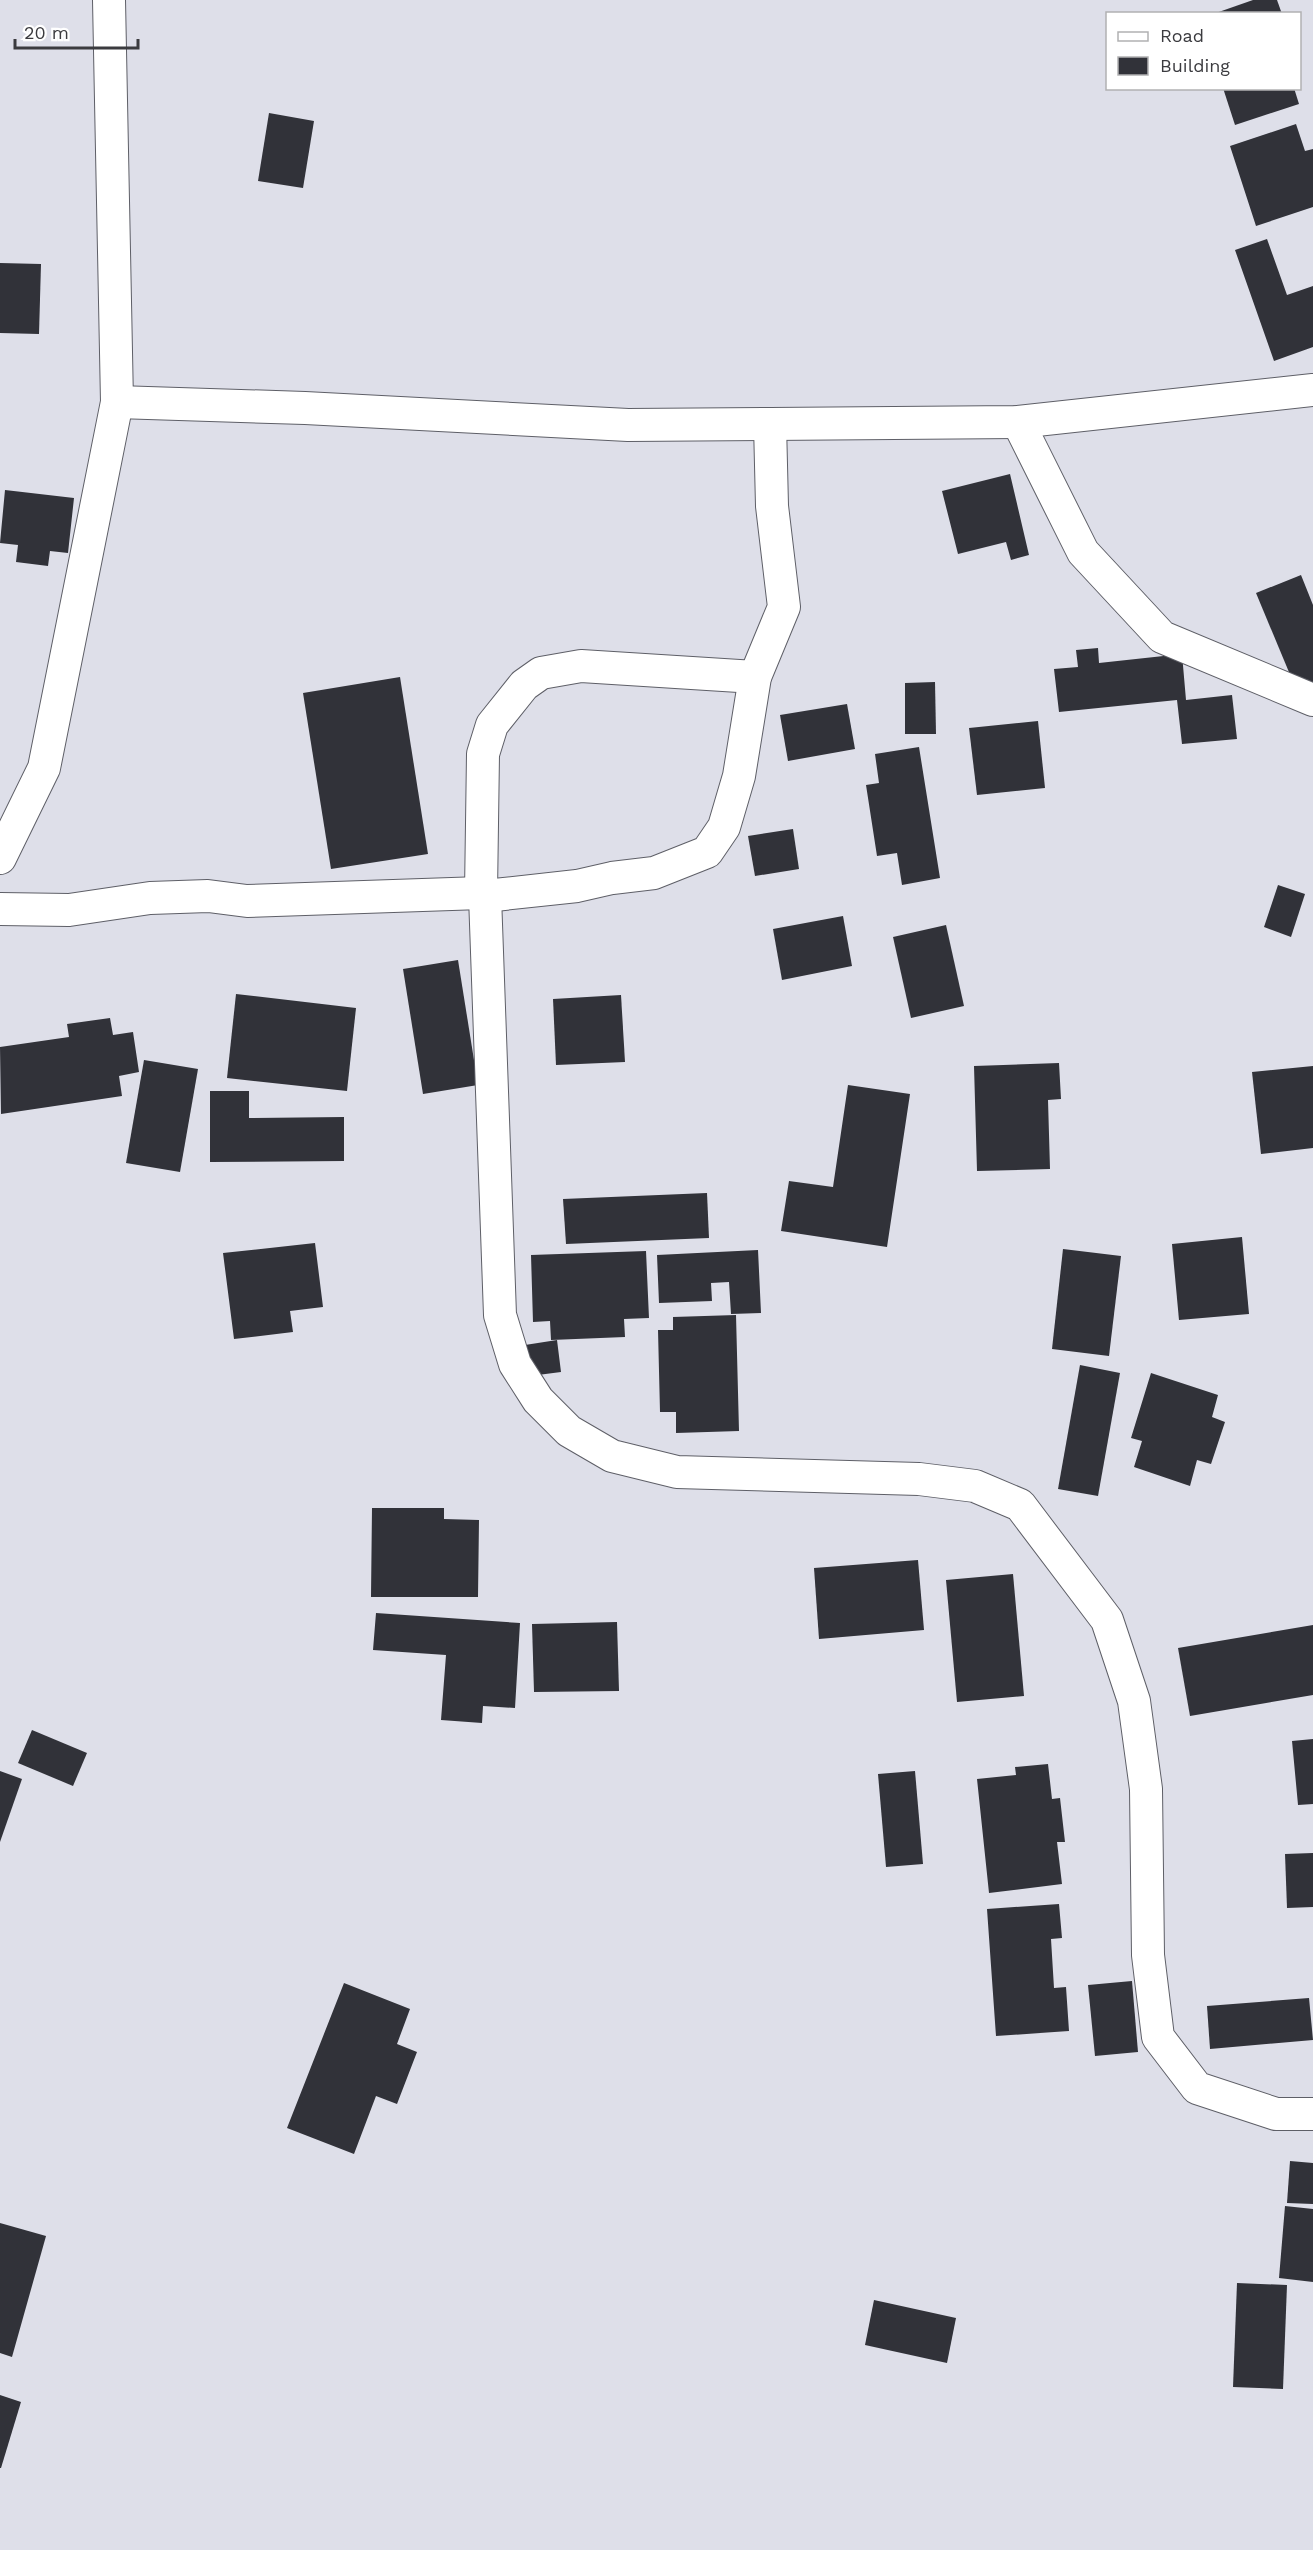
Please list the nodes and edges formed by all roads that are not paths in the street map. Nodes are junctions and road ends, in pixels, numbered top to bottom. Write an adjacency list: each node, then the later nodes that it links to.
1 (109, 0): 3 (street)
2 (1313, 390): 4 (street)
3 (117, 402): 5 (street); 8 (street)
4 (1018, 422): 5 (street); 7 (street)
5 (770, 424): 6 (street)
6 (755, 677): 9 (street); 9 (street)
7 (1313, 700)
8 (0, 858)
9 (483, 895): 10 (street); 11 (street)
10 (0, 909)
11 (1313, 2114)

